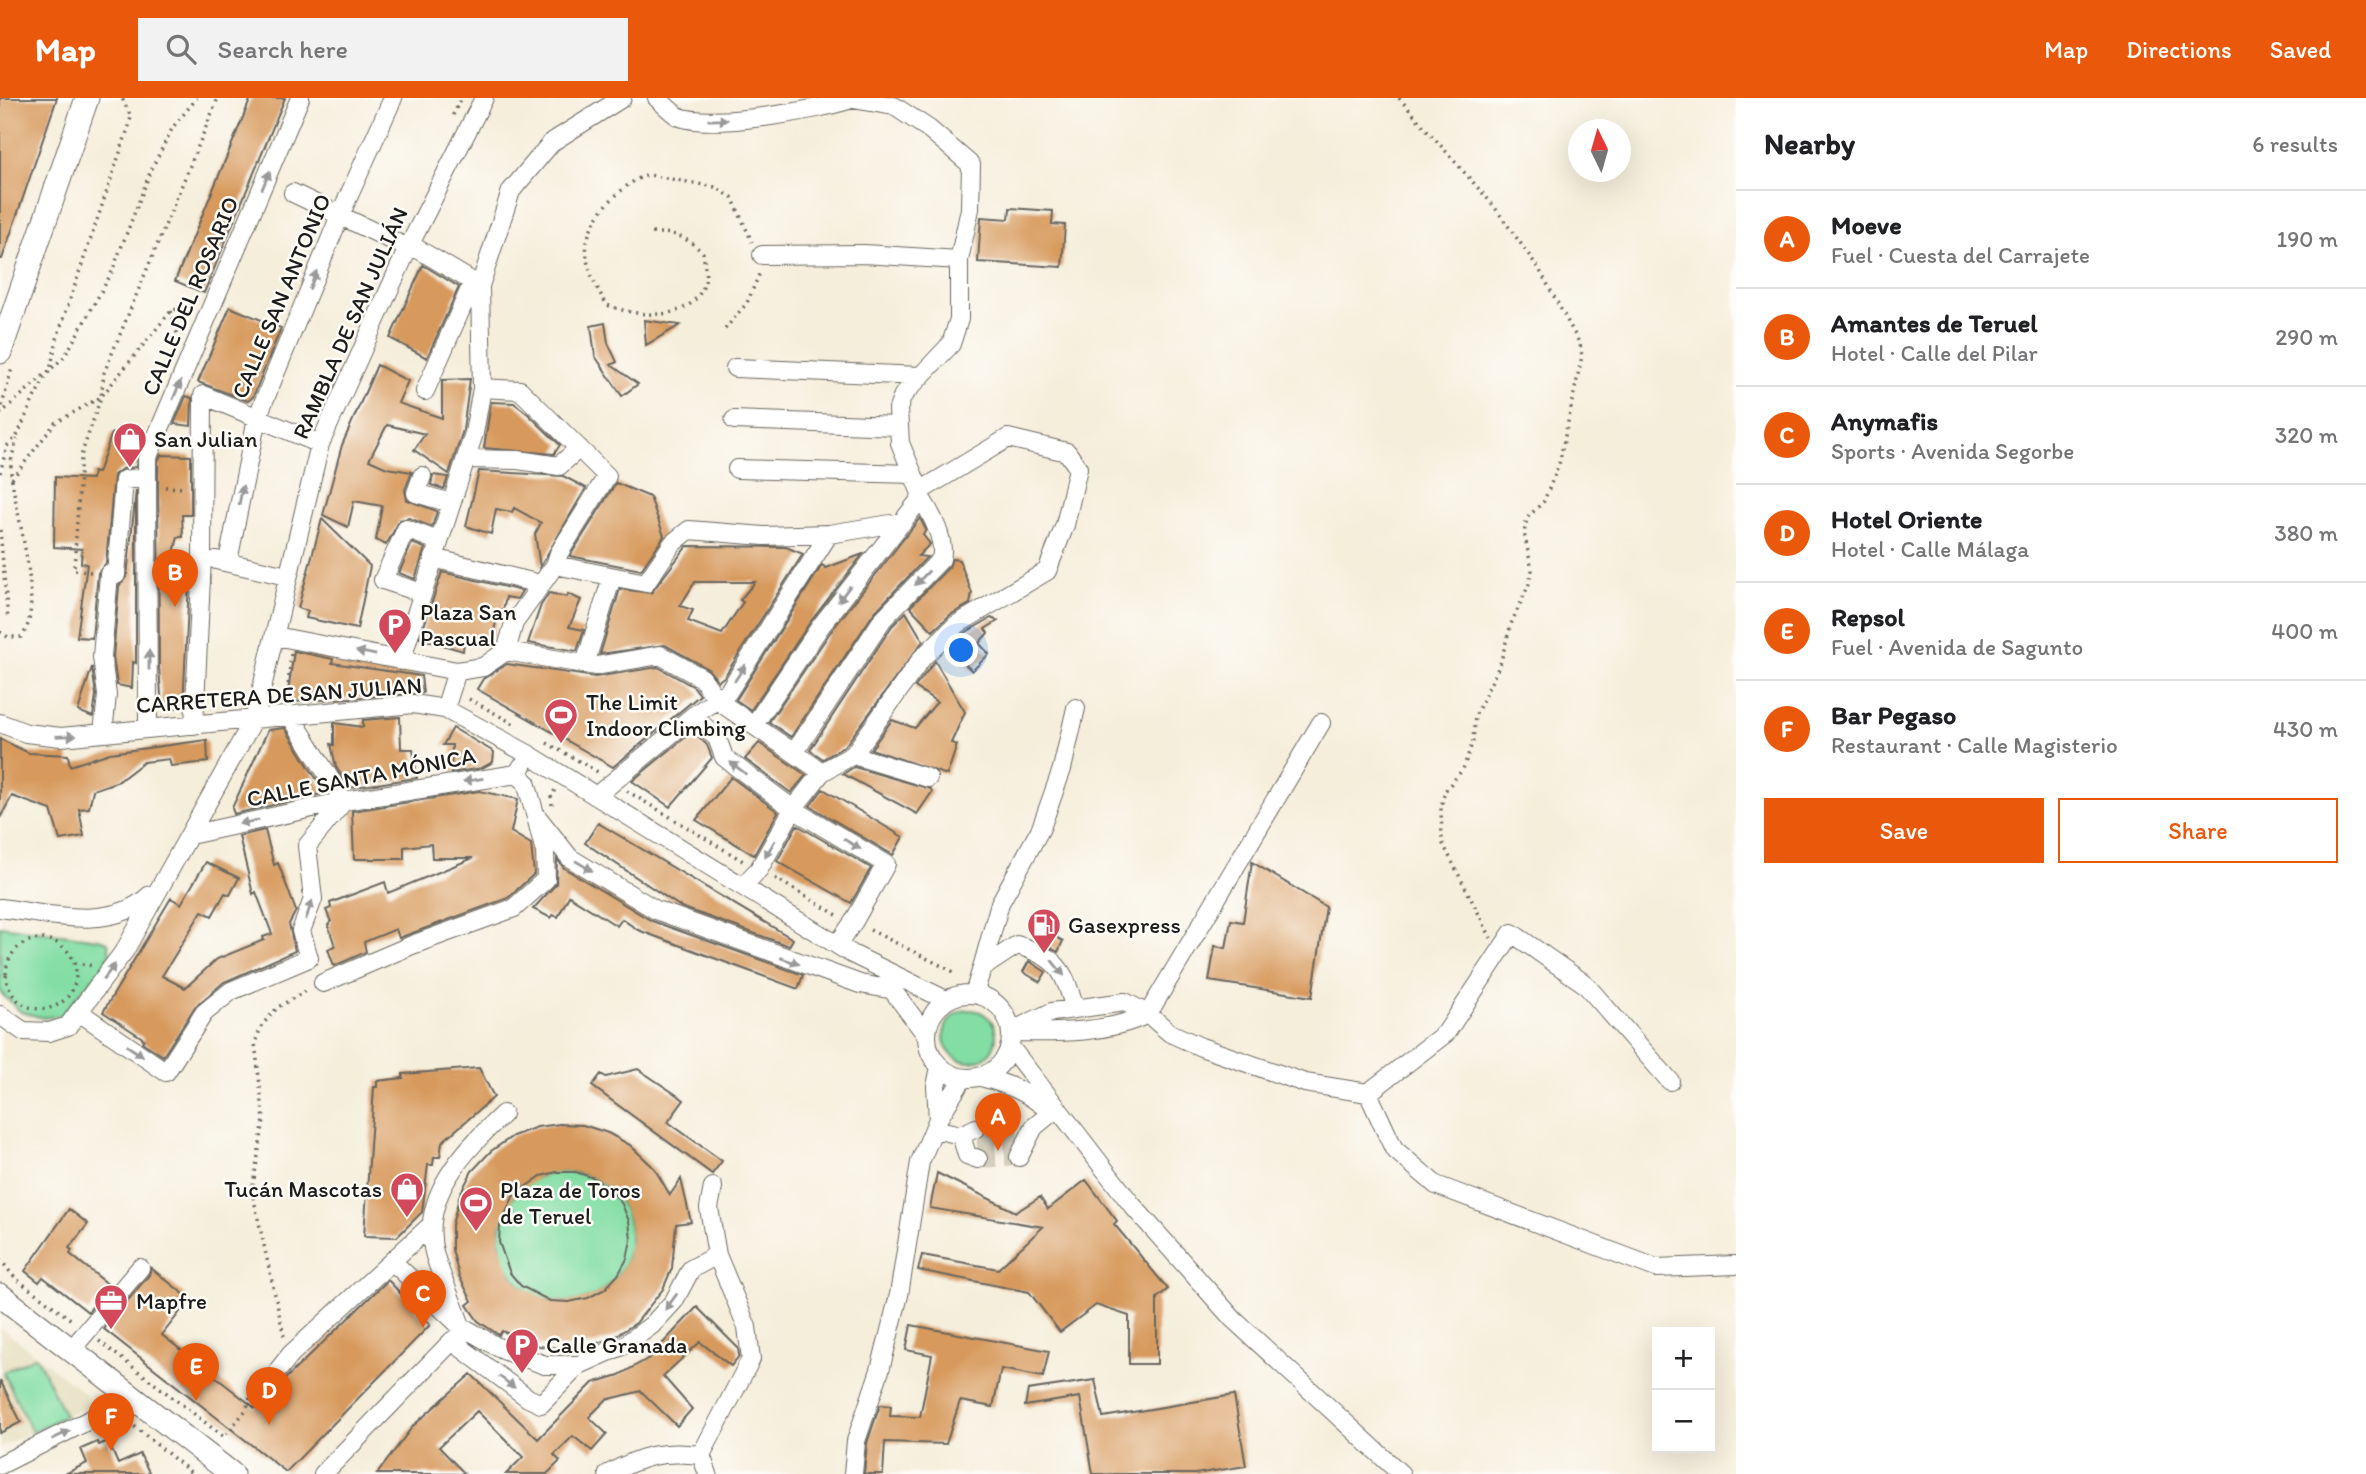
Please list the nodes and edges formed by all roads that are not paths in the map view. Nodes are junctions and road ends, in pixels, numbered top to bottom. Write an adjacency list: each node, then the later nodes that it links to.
1 (87, 98): 14 (main road)
2 (300, 98): 28 (street, CALLE DEL ROSARIO, one-way to 2)
3 (393, 98): 9 (street, CALLE SAN ANTONIO)
4 (484, 98): 10 (street, RAMBLA DE SAN JULIÁN)
5 (622, 98): 13 (street)
6 (657, 98): 7 (street, one-way to 7)
7 (853, 98): 12 (street)
8 (293, 193): 9 (street)
9 (341, 213): 10 (street); 19 (street, CALLE SAN ANTONIO, one-way to 9)
10 (410, 246): 13 (street); 22 (street, RAMBLA DE SAN JULIÁN)
11 (764, 254): 12 (street)
12 (959, 261): 16 (street)
13 (477, 284): 17 (street); 18 (street)
14 (0, 352)
15 (734, 368): 16 (street)
16 (919, 376): 21 (street)
17 (482, 388): 23 (street); 24 (street)
18 (425, 391)
19 (257, 418): 22 (street); 34 (street); 35 (street, CALLE SAN ANTONIO, one-way to 19)
20 (734, 420): 21 (street)
21 (897, 426): 26 (street)
22 (320, 444): 37 (street, RAMBLA DE SAN JULIÁN)
23 (579, 448): 24 (street); 36 (street)
24 (466, 459): 30 (street)
25 (737, 469): 26 (street)
26 (913, 474): 29 (street)
27 (422, 476): 30 (street)
28 (147, 482): 56 (street, CALLE DEL ROSARIO, one-way to 28); 57 (street)
29 (920, 495): 31 (street); 58 (street, one-way to 58); 60 (street)
30 (451, 503): 33 (street)
31 (903, 522): 32 (street); 55 (street, one-way to 55)
32 (829, 534): 38 (street); 46 (street, one-way to 32)
33 (436, 549): 39 (street); 40 (street); 40 (street)
34 (202, 558): 35 (street); 54 (street)
35 (228, 561): 37 (street)
36 (555, 565): 38 (street); 39 (street)
37 (287, 576): 41 (street, RAMBLA DE SAN JULIÁN)
38 (612, 577): 44 (street)
39 (540, 584): 42 (street)
40 (422, 593): 43 (street)
41 (275, 636): 43 (street, one-way to 41); 51 (street, RAMBLA DE SAN JULIÁN)
42 (506, 652): 44 (street); 45 (street)
43 (401, 661): 45 (street)
44 (585, 664): 46 (street)
45 (457, 671): 49 (street)
46 (719, 701): 50 (street); 55 (street)
47 (288, 706): 49 (street, CARRETERA DE SAN JULIAN); 51 (street, CARRETERA DE SAN JULIAN); 65 (street)
48 (1076, 708): 76 (street)
49 (445, 709): 59 (street, CARRETERA DE SAN JULIAN)
50 (693, 716): 64 (street); 66 (street, one-way to 50)
51 (256, 717): 54 (street, CARRETERA DE SAN JULIAN); 68 (street, RAMBLA DE SAN JULIÁN)
52 (0, 723): 57 (street, CARRETERA DE SAN JULIAN, one-way to 57)
53 (1321, 723): 83 (street)
54 (194, 725): 56 (street, CARRETERA DE SAN JULIAN)
55 (754, 725): 58 (street)
56 (148, 728): 57 (street, CARRETERA DE SAN JULIAN)
57 (103, 733)
58 (794, 753): 61 (street)
59 (528, 754): 62 (street); 64 (street, CARRETERA DE SAN JULIAN)
60 (853, 755): 61 (street); 63 (street)
61 (822, 772): 66 (street)
62 (517, 774): 65 (street, CALLE SANTA MÓNICA, one-way to 65); 67 (street)
63 (929, 778)
64 (596, 796): 70 (street, CARRETERA DE SAN JULIAN)
65 (344, 800): 68 (street, CALLE SANTA MÓNICA, one-way to 68); 82 (street, one-way to 65)
66 (793, 809): 70 (street, one-way to 70); 73 (street, one-way to 73)
67 (535, 814): 77 (street); 78 (street, one-way to 78)
68 (190, 835): 69 (street, RAMBLA DE SAN JULIÁN)
69 (160, 885): 72 (street); 74 (street)
70 (743, 886): 73 (street, CARRETERA DE SAN JULIAN)
71 (0, 908): 72 (street)
72 (104, 918): 74 (street)
73 (838, 944): 75 (street, CARRETERA DE SAN JULIAN)
74 (125, 950): 82 (street, one-way to 74)
75 (871, 965): 78 (street, CARRETERA DE SAN JULIAN); 80 (street, CARRETERA DE SAN JULIAN)
76 (982, 968): 79 (street); 81 (street, one-way to 81)
77 (323, 983)
78 (894, 990): 85 (street, CARRETERA DE SAN JULIAN)
79 (974, 993): 80 (street); 86 (street)
80 (946, 1000): 85 (street)
81 (1074, 1007): 83 (street); 86 (street)
82 (79, 1012): 84 (street)
83 (1148, 1014): 86 (street); 90 (street)
84 (0, 1015)
85 (927, 1036): 87 (street)
86 (1011, 1040): 88 (street); 96 (street)
87 (940, 1068): 88 (street); 93 (street)
88 (972, 1078): 91 (street); 93 (street)
89 (1671, 1081): 90 (street)
90 (1368, 1093): 101 (street)
91 (1051, 1113): 94 (street); 96 (street)
92 (503, 1114): 98 (street)
93 (936, 1124): 95 (street); 117 (street)
94 (1022, 1138)
95 (973, 1142)
96 (1083, 1142): 118 (street)
97 (713, 1187): 99 (street)
98 (431, 1225): 100 (street); 106 (street)
99 (717, 1255): 108 (street, one-way to 108); 111 (street)
100 (393, 1261): 106 (street); 109 (street)
101 (1736, 1265)
102 (140, 1268): 107 (street)
103 (0, 1283): 105 (main road)
104 (0, 1295): 105 (main road)
105 (49, 1332): 107 (main road)
106 (460, 1333): 108 (street); 108 (street, one-way to 108); 114 (street)
107 (79, 1340): 110 (main road)
108 (579, 1365)
109 (279, 1369)
110 (135, 1397): 112 (street, one-way to 110); 113 (main road)
111 (701, 1455): 115 (street); 116 (street)
112 (0, 1465)
113 (232, 1474)
114 (323, 1474)
115 (608, 1474)
116 (708, 1474)
117 (853, 1474)
118 (1401, 1474)

